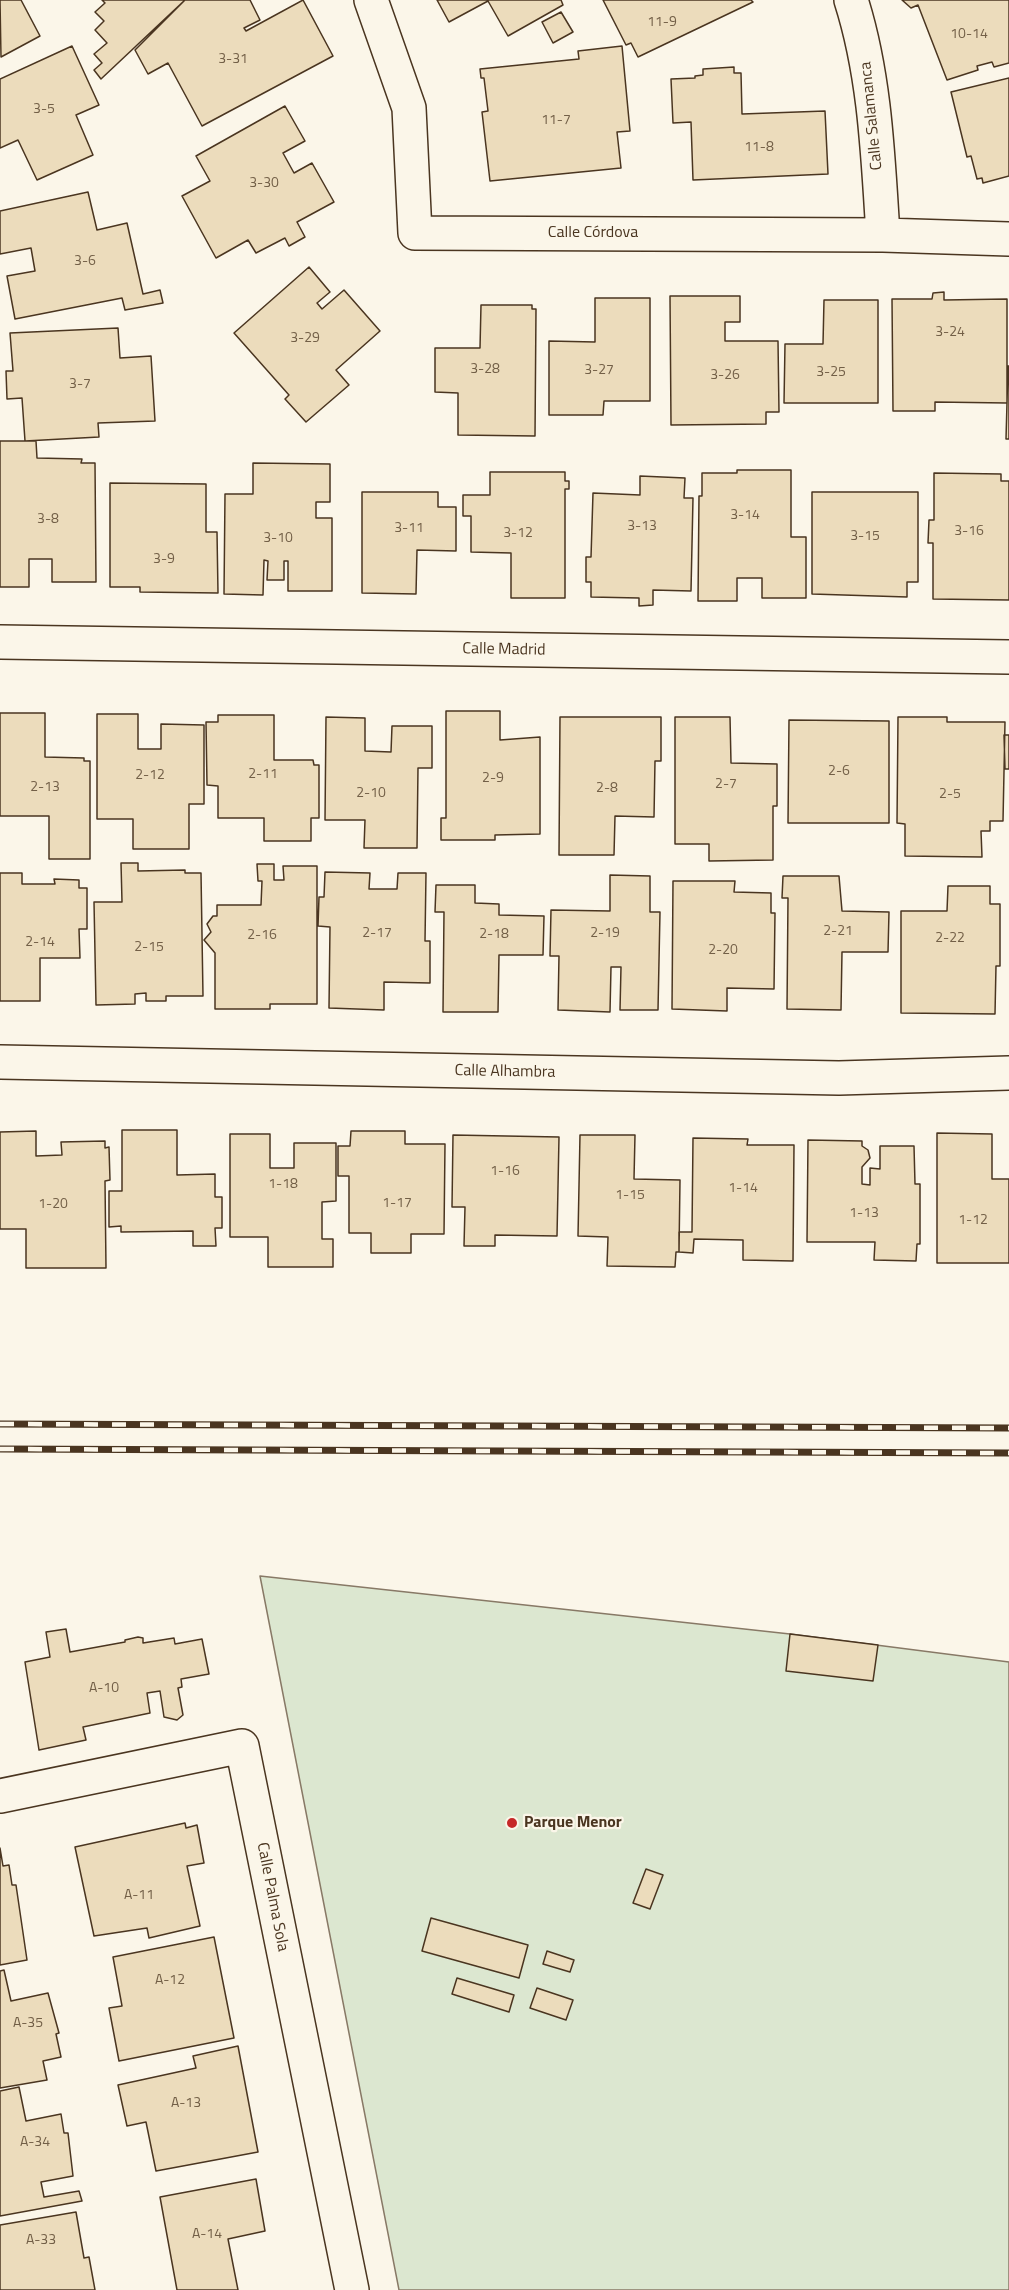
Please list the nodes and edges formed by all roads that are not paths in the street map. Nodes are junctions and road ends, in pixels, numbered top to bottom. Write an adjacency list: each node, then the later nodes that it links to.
1 (371, 0): 3 (street, Calle Córdova)
2 (851, 0): 3 (street, Calle Salamanca)
3 (883, 235): 4 (street, Calle Córdova)
4 (1009, 239)
5 (0, 642): 6 (street, Calle Madrid)
6 (1009, 657)
7 (0, 1062): 8 (street, Calle Alhambra)
8 (1009, 1073)
9 (0, 1796): 10 (street, Calle Palma Sola)
10 (352, 2290)

